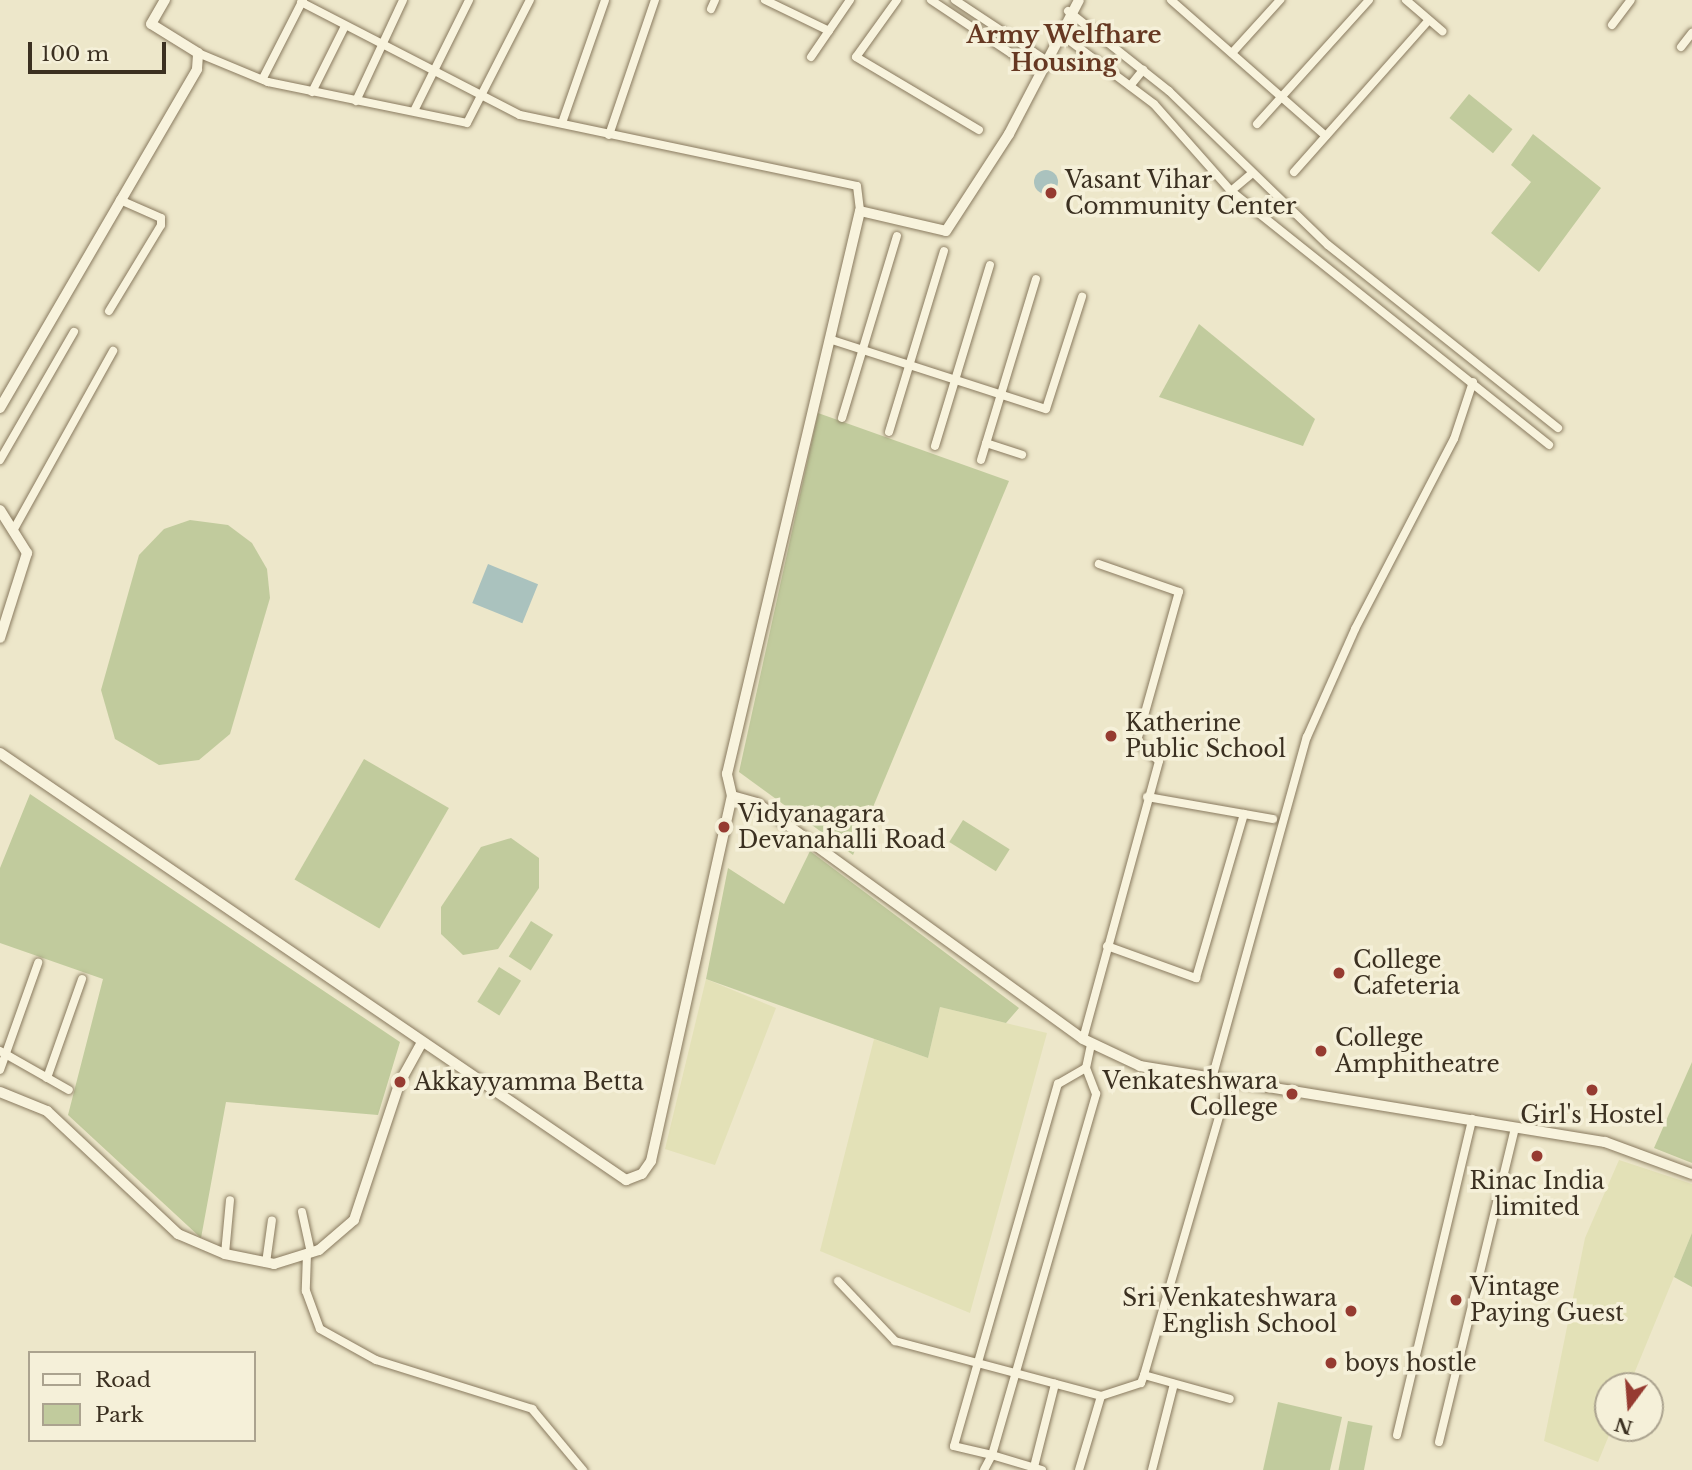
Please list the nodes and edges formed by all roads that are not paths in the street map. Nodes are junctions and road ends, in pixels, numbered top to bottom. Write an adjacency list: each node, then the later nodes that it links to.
1 (165, 0): 31 (street)
2 (403, 0): 29 (street)
3 (469, 0): 36 (street)
4 (530, 0): 42 (street)
5 (605, 0): 45 (street)
6 (655, 0): 48 (street)
7 (715, 0): 20 (street)
8 (765, 0): 25 (street)
9 (850, 0): 25 (street)
10 (897, 0): 47 (street)
11 (931, 0): 37 (street)
12 (956, 0): 34 (street)
13 (1079, 0): 21 (street)
14 (1171, 0): 32 (street)
15 (1280, 0): 32 (street)
16 (1369, 0): 41 (street)
17 (1406, 0): 22 (street)
18 (1631, 0): 23 (street)
19 (302, 1): 24 (street); 38 (street)
20 (712, 9)
21 (1069, 11): 27 (street); 35 (street)
22 (1429, 20): 26 (street); 49 (street)
23 (1612, 25)
24 (345, 26): 29 (street); 40 (street)
25 (829, 31): 33 (street)
26 (1442, 31)
27 (1058, 32): 34 (street); 39 (street)
28 (1692, 33): 30 (street)
29 (384, 44): 36 (street); 43 (street)
30 (1681, 47)
31 (198, 53): 38 (street); 53 (street)
32 (1232, 53): 41 (street)
33 (811, 57)
34 (1044, 59): 37 (street)
35 (1143, 70): 39 (street); 51 (street)
36 (434, 71): 42 (street); 44 (street)
37 (1038, 72): 54 (street)
38 (263, 78): 40 (street)
39 (1130, 86): 52 (street)
40 (312, 92): 43 (street)
41 (1282, 97): 46 (street); 49 (street)
42 (481, 98): 44 (street); 45 (street)
43 (356, 101): 44 (street)
44 (414, 111)
45 (562, 122): 48 (street)
46 (1256, 124)
47 (979, 130)
48 (609, 135): 54 (street)
49 (1326, 136): 50 (street)
50 (1294, 172)
51 (1250, 175): 52 (street); 71 (street)
52 (1231, 191): 67 (street)
53 (120, 200): 60 (street); 69 (street)
54 (860, 211): 62 (street)
55 (897, 236): 63 (street)
56 (944, 251): 65 (street)
57 (990, 265): 66 (street)
58 (1036, 279): 68 (street)
59 (1082, 297): 68 (street)
60 (108, 312)
61 (74, 332): 77 (street)
62 (829, 339): 63 (street); 84 (street)
63 (863, 350): 65 (street); 70 (street)
64 (113, 351): 80 (street)
65 (909, 365): 66 (street); 72 (street)
66 (956, 380): 68 (street); 75 (street)
67 (1473, 382): 74 (street); 97 (street)
68 (1001, 394): 73 (street)
69 (0, 408)
70 (842, 418)
71 (1558, 428)
72 (889, 432)
73 (986, 443): 76 (street); 78 (street)
74 (1549, 445)
75 (935, 446)
76 (1022, 455)
77 (0, 460)
78 (981, 460)
79 (0, 510): 80 (main road)
80 (14, 528): 82 (main road)
81 (1099, 564): 85 (street)
82 (0, 638)
83 (0, 753): 92 (main road)
84 (732, 796): 91 (main road); 92 (main road)
85 (1147, 797): 86 (street); 88 (street)
86 (1244, 814): 87 (street); 88 (street)
87 (1273, 819)
88 (1107, 946): 91 (street)
89 (38, 963): 93 (street)
90 (82, 979): 96 (street)
91 (1087, 1041): 94 (street); 97 (main road)
92 (421, 1044): 108 (street)
93 (3, 1053): 95 (street); 96 (street)
94 (1086, 1068): 111 (street); 112 (street)
95 (0, 1070)
96 (47, 1078): 99 (street)
97 (1211, 1082): 98 (main road)
98 (1228, 1085): 101 (main road); 113 (street)
99 (69, 1090)
100 (0, 1093): 107 (street)
101 (1472, 1119): 102 (main road); 118 (street)
102 (1515, 1126): 103 (main road); 119 (street)
103 (1692, 1174)
104 (230, 1199): 107 (street)
105 (302, 1212): 108 (street)
106 (272, 1220): 109 (street)
107 (225, 1254): 109 (street)
108 (309, 1254): 109 (street); 122 (street)
109 (266, 1263)
110 (838, 1281): 111 (street)
111 (978, 1361): 112 (street); 120 (street)
112 (1016, 1372): 114 (street); 120 (street)
113 (1144, 1375): 115 (street); 116 (street)
114 (1055, 1384): 116 (street); 121 (street)
115 (1174, 1384): 117 (street); 125 (street)
116 (1101, 1395): 124 (street)
117 (1230, 1399)
118 (1397, 1435)
119 (1439, 1442)
120 (992, 1455): 121 (street); 123 (street)
121 (1039, 1469)
122 (583, 1470)
123 (984, 1470)
124 (1079, 1470)
125 (1152, 1470)

